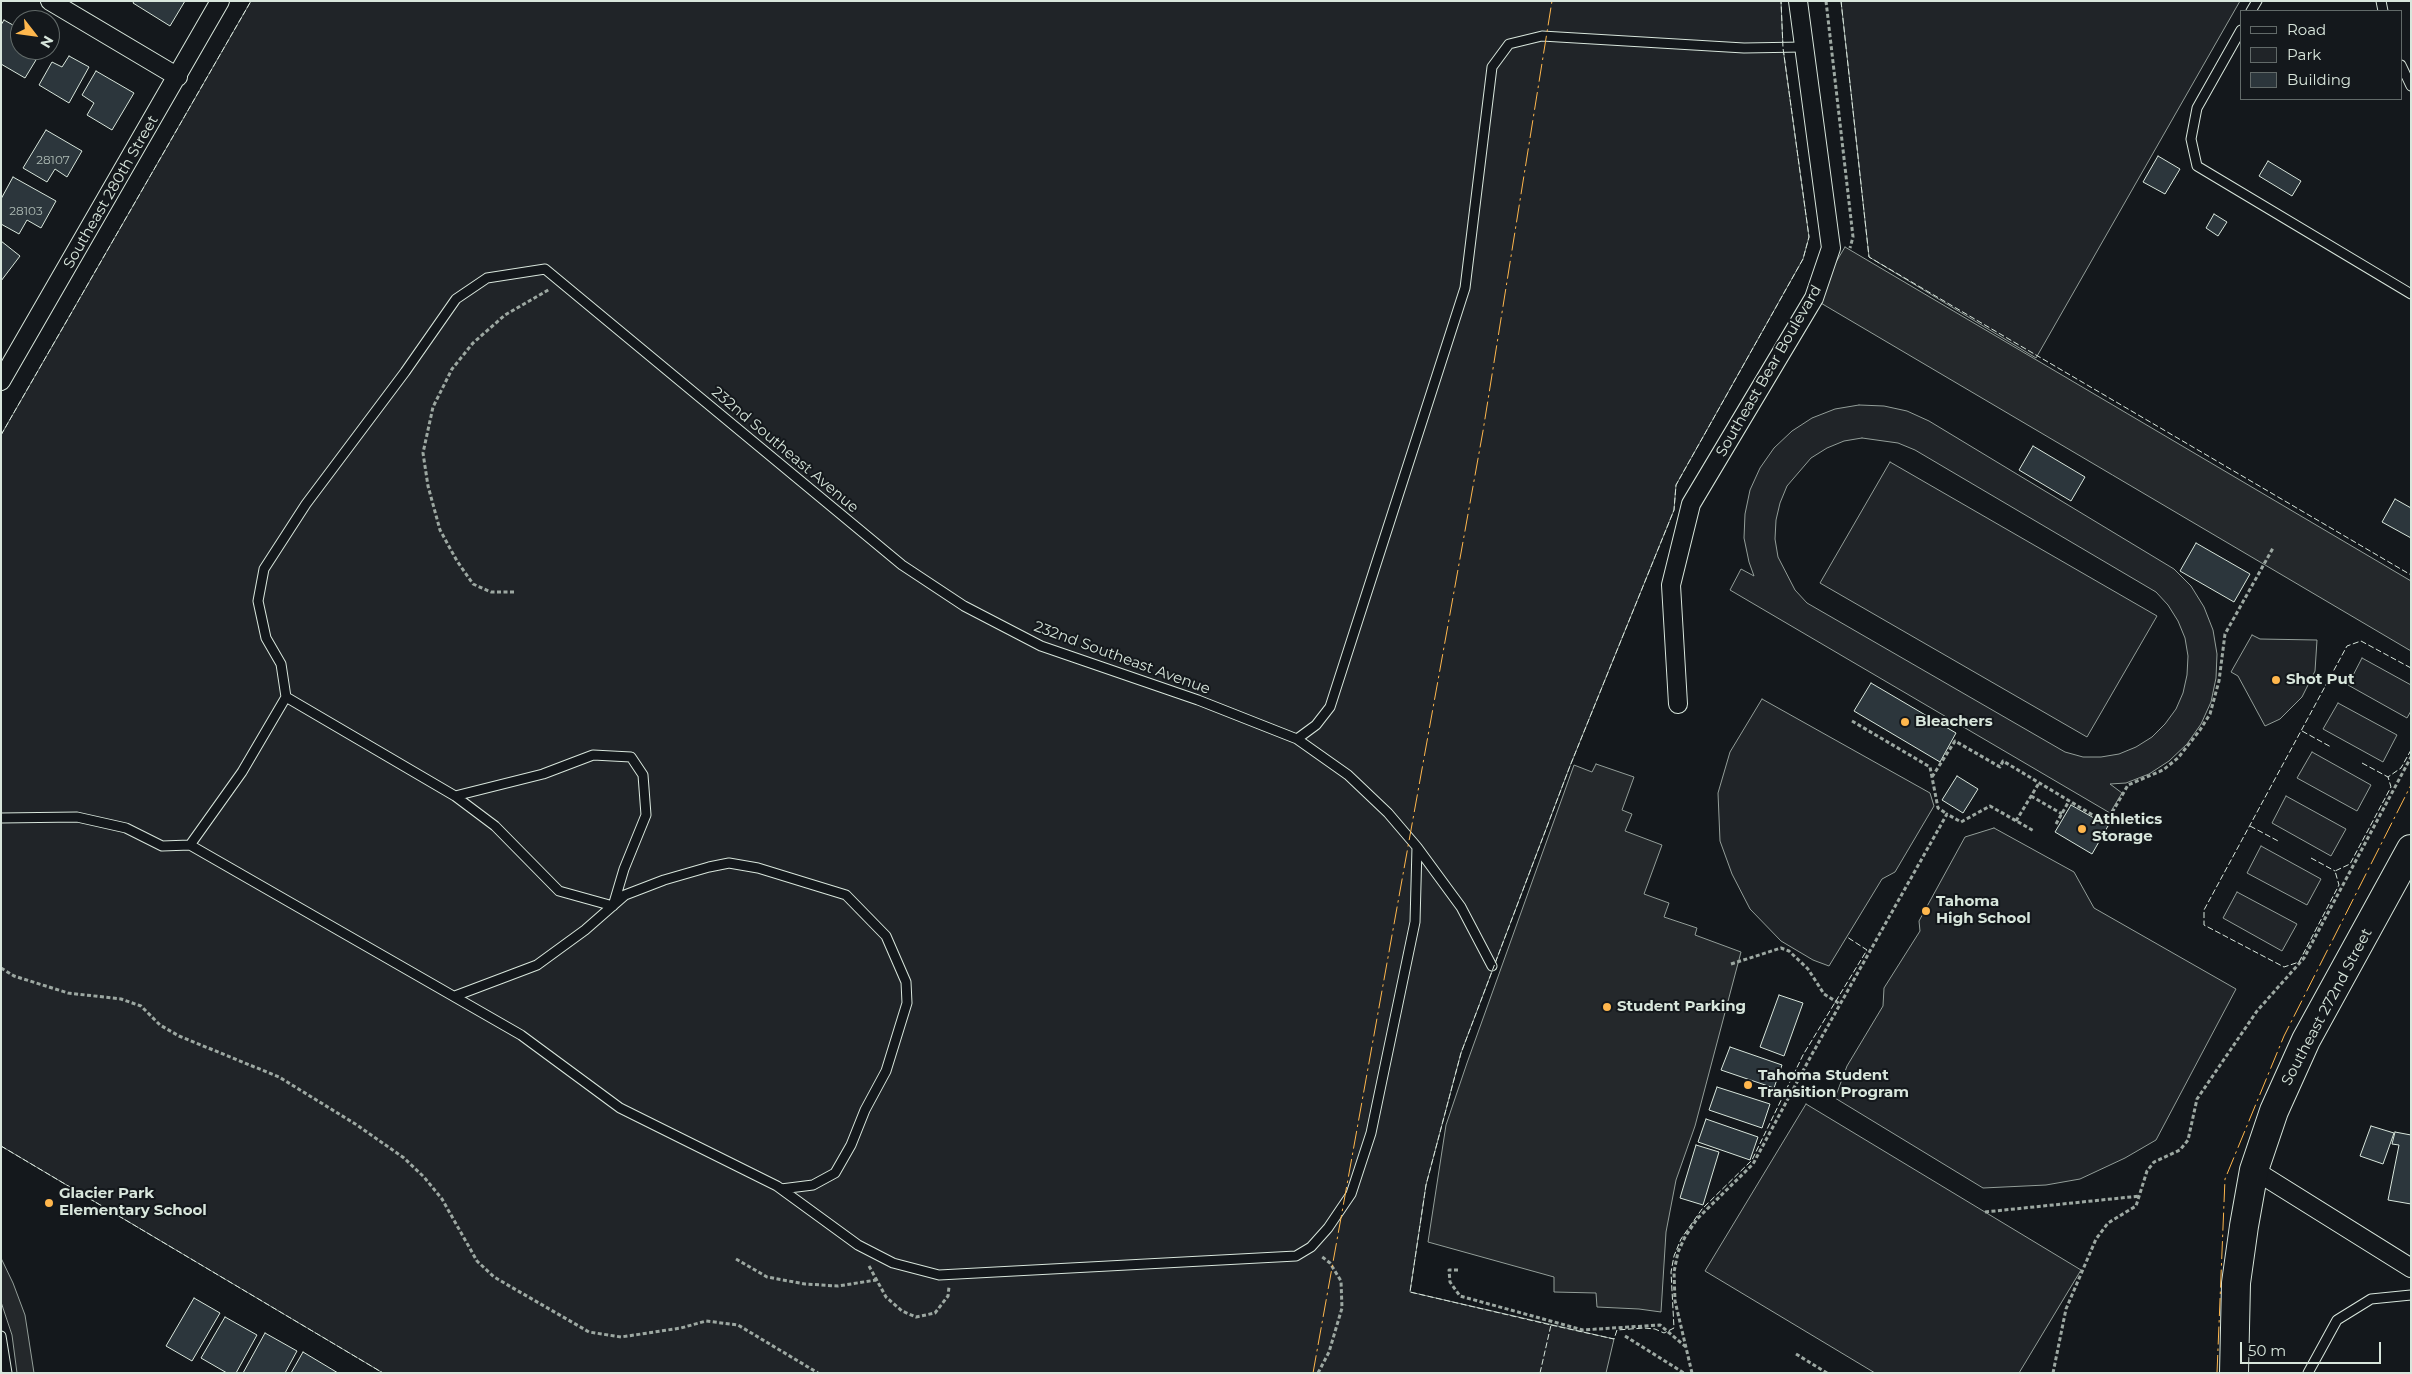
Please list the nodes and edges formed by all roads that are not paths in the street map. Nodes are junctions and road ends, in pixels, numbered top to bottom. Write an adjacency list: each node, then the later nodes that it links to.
1 (50, 1): 7 (street)
2 (220, 1): 7 (street, Southeast 280th Street)
3 (1798, 1): 5 (street, Southeast Bear Boulevard)
4 (2240, 32): 9 (lane)
5 (1803, 47): 12 (street, Southeast Bear Boulevard); 13 (lane)
6 (2402, 67): 8 (lane)
7 (178, 77): 10 (street, Southeast 280th Street)
8 (2411, 86)
9 (2411, 294)
10 (1, 381)
11 (286, 697): 13 (lane, 232nd Southeast Avenue); 14 (lane); 16 (lane)
12 (1678, 704)
13 (1297, 739): 17 (lane, 232nd Southeast Avenue)
14 (456, 796): 19 (lane); 19 (lane)
15 (1, 818): 16 (lane)
16 (190, 845): 21 (lane)
17 (1417, 847): 20 (lane, 232nd Southeast Avenue); 23 (lane)
18 (2411, 849): 22 (main road, Southeast 272nd Street)
19 (613, 906): 21 (lane); 23 (lane)
20 (1492, 966)
21 (455, 996): 23 (lane)
22 (2254, 1170): 24 (street); 28 (main road, Southeast 272nd Street)
23 (781, 1189)
24 (2411, 1268)
25 (2411, 1295): 29 (lane)
26 (1, 1336): 27 (lane)
27 (7, 1373)
28 (2234, 1373)
29 (2308, 1373)

